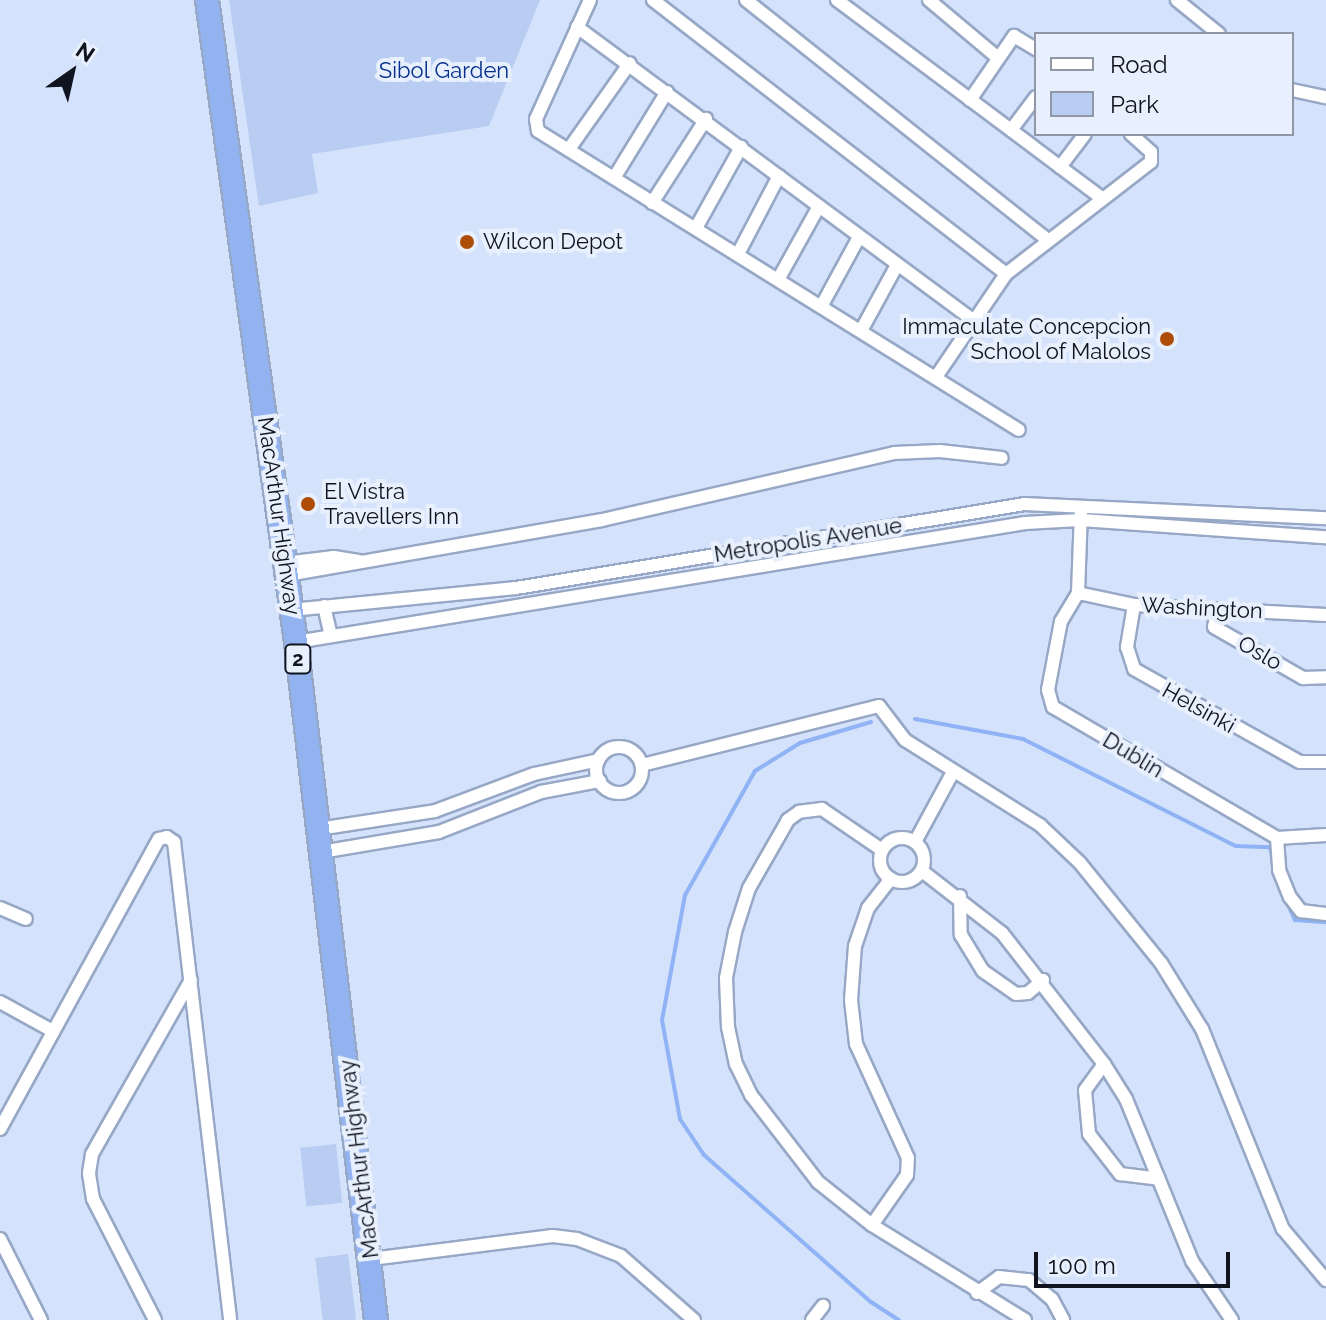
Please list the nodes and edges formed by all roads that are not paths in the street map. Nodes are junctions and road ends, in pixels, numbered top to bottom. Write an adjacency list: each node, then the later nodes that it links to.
1 (207, 0): 47 (highway, MacArthur Highway / 2)
2 (590, 0): 8 (street)
3 (653, 0): 35 (street)
4 (746, 0): 32 (street)
5 (837, 0): 16 (street)
6 (929, 0): 11 (street)
7 (1177, 0): 9 (street)
8 (577, 27): 12 (street); 23 (street)
9 (1217, 32)
10 (1034, 48): 11 (street)
11 (998, 58): 16 (street)
12 (630, 63): 14 (street); 23 (street)
13 (1294, 90): 15 (street)
14 (667, 92): 18 (street); 26 (street)
15 (1326, 97)
16 (970, 100): 19 (street)
17 (1034, 100): 19 (street)
18 (706, 119): 22 (street); 28 (street)
19 (1011, 130): 24 (street)
20 (1083, 136): 24 (street)
21 (1133, 136): 27 (street)
22 (741, 147): 25 (street); 30 (street)
23 (569, 149): 26 (street)
24 (1060, 167): 27 (street)
25 (779, 176): 29 (street); 33 (street)
26 (614, 178): 28 (street)
27 (1103, 199): 32 (street)
28 (652, 203): 30 (street)
29 (819, 206): 31 (street); 36 (street)
30 (696, 228): 33 (street)
31 (859, 237): 34 (street); 37 (street)
32 (1047, 239): 35 (street)
33 (738, 254): 36 (street)
34 (897, 265): 38 (street); 39 (street)
35 (1006, 274): 38 (street)
36 (779, 278): 37 (street)
37 (822, 305): 39 (street)
38 (971, 319): 40 (street)
39 (862, 329): 40 (street)
40 (936, 377): 41 (street)
41 (1019, 430)
42 (1002, 458): 47 (street)
43 (1081, 504): 44 (street, Metropolis Avenue); 45 (street); 50 (street, Metropolis Avenue)
44 (1326, 518)
45 (1080, 520): 46 (street, Metropolis Avenue); 48 (street); 54 (street, Metropolis Avenue)
46 (1326, 537)
47 (286, 569): 52 (highway, MacArthur Highway / 2)
48 (1078, 593): 49 (street, Washington); 66 (street, Dublin)
49 (1134, 605): 51 (street, Washington); 58 (street, Helsinki)
50 (324, 606): 52 (street, Metropolis Avenue); 54 (street)
51 (1217, 609): 53 (street, Washington); 56 (street, Oslo)
52 (291, 610): 55 (highway, MacArthur Highway / 2)
53 (1326, 615)
54 (331, 636): 55 (street, Metropolis Avenue)
55 (296, 642): 63 (highway, MacArthur Highway / 2)
56 (1326, 677)
57 (599, 760): 59 (street); 61 (street); 62 (street)
58 (1326, 762)
59 (642, 765): 60 (street); 61 (street)
60 (953, 772): 67 (street); 86 (street)
61 (600, 781): 64 (street)
62 (435, 811): 63 (street); 64 (street)
63 (318, 829): 69 (highway, MacArthur Highway / 2)
64 (439, 832): 69 (street)
65 (1326, 835): 66 (street)
66 (1277, 838): 74 (street)
67 (915, 842): 68 (street); 70 (street)
68 (882, 850): 71 (street); 83 (street)
69 (321, 852): 85 (highway, MacArthur Highway / 2)
70 (922, 871): 71 (street); 72 (street)
71 (891, 879): 83 (street)
72 (960, 896): 77 (street); 77 (street)
73 (0, 908): 75 (street)
74 (1326, 914)
75 (26, 919)
76 (191, 980): 79 (street); 90 (street); 91 (street)
77 (1043, 980): 80 (street)
78 (0, 1002): 79 (street)
79 (51, 1030): 81 (street)
80 (1104, 1064): 82 (street); 82 (street)
81 (0, 1129)
82 (1159, 1179): 97 (street)
83 (872, 1225): 87 (street)
84 (0, 1239): 89 (street)
85 (371, 1259): 92 (highway, MacArthur Highway / 2); 93 (street)
86 (1326, 1280)
87 (977, 1293): 95 (street); 96 (street)
88 (823, 1306): 94 (street)
89 (41, 1320)
90 (155, 1320)
91 (230, 1320)
92 (376, 1320)
93 (694, 1320)
94 (812, 1320)
95 (1025, 1320)
96 (1063, 1320)
97 (1232, 1320)

